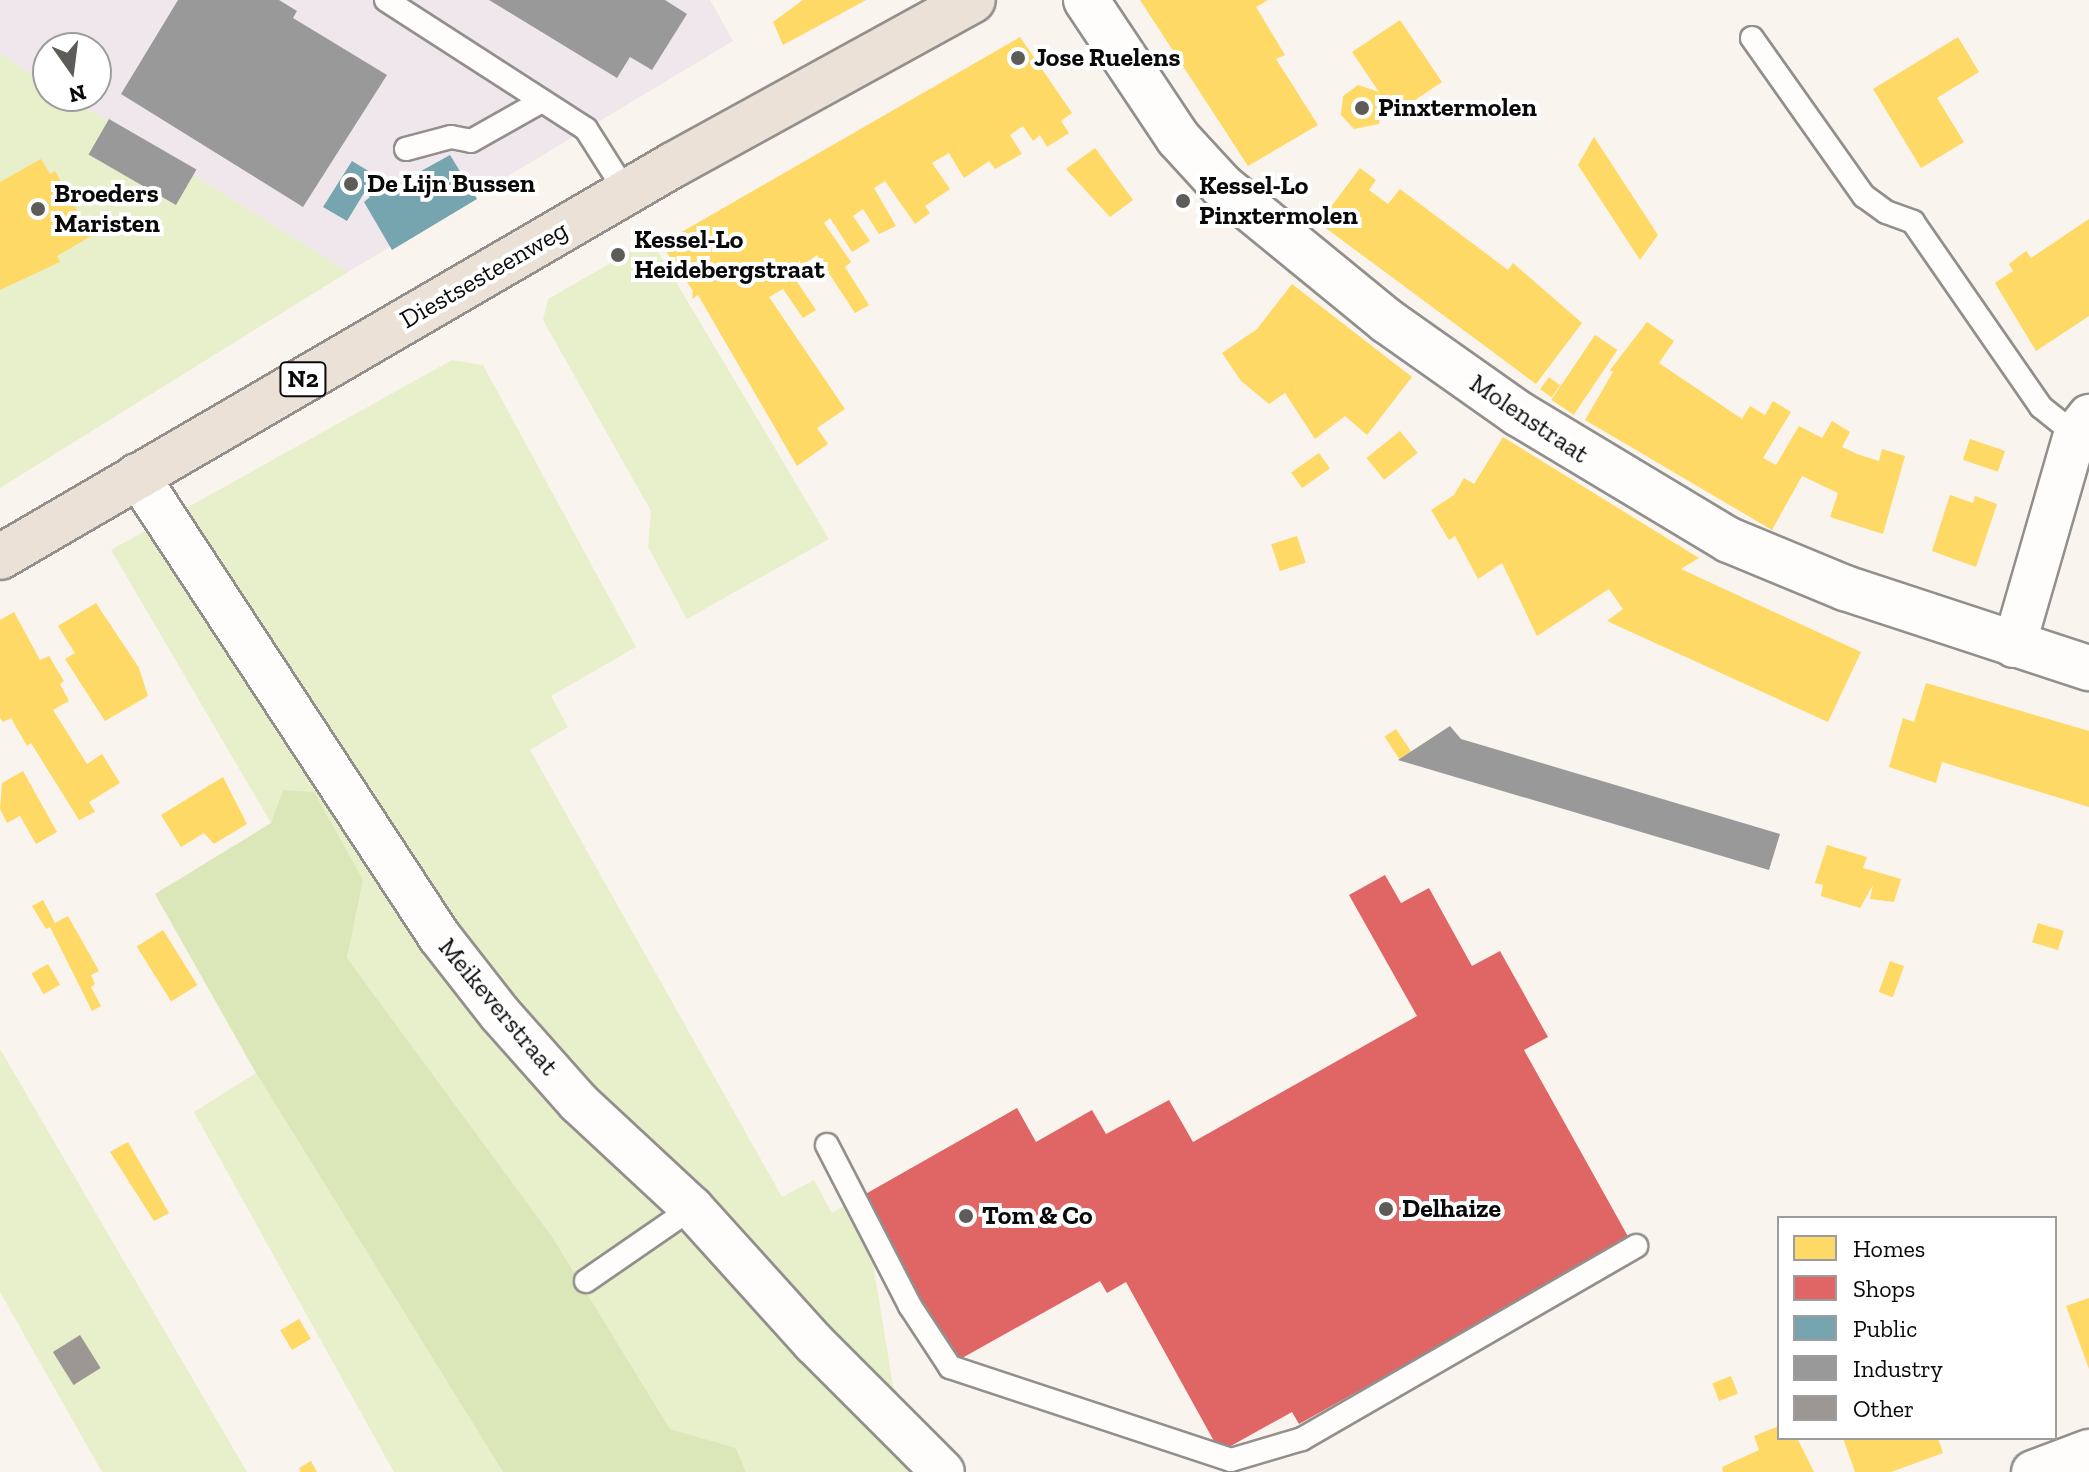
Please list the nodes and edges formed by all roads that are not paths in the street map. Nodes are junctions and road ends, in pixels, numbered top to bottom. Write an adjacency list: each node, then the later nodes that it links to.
1 (386, 0): 5 (lane)
2 (1086, 0): 11 (street, Molenstraat)
3 (956, 4): 7 (main road, Diestsesteenweg / N2)
4 (1752, 38): 8 (lane)
5 (542, 101): 6 (lane); 7 (lane)
6 (406, 149)
7 (626, 192): 9 (main road, Diestsesteenweg / N2)
8 (2082, 425): 11 (street)
9 (137, 475): 10 (main road, Diestsesteenweg / N2); 14 (street, Meikeverstraat)
10 (0, 557)
11 (2014, 646): 12 (street, Molenstraat)
12 (2089, 668)
13 (827, 1145): 15 (lane)
14 (692, 1208): 16 (lane); 18 (street, Meikeverstraat)
15 (1636, 1246)
16 (586, 1281)
17 (2089, 1451): 19 (street)
18 (943, 1472)
19 (2033, 1472)

